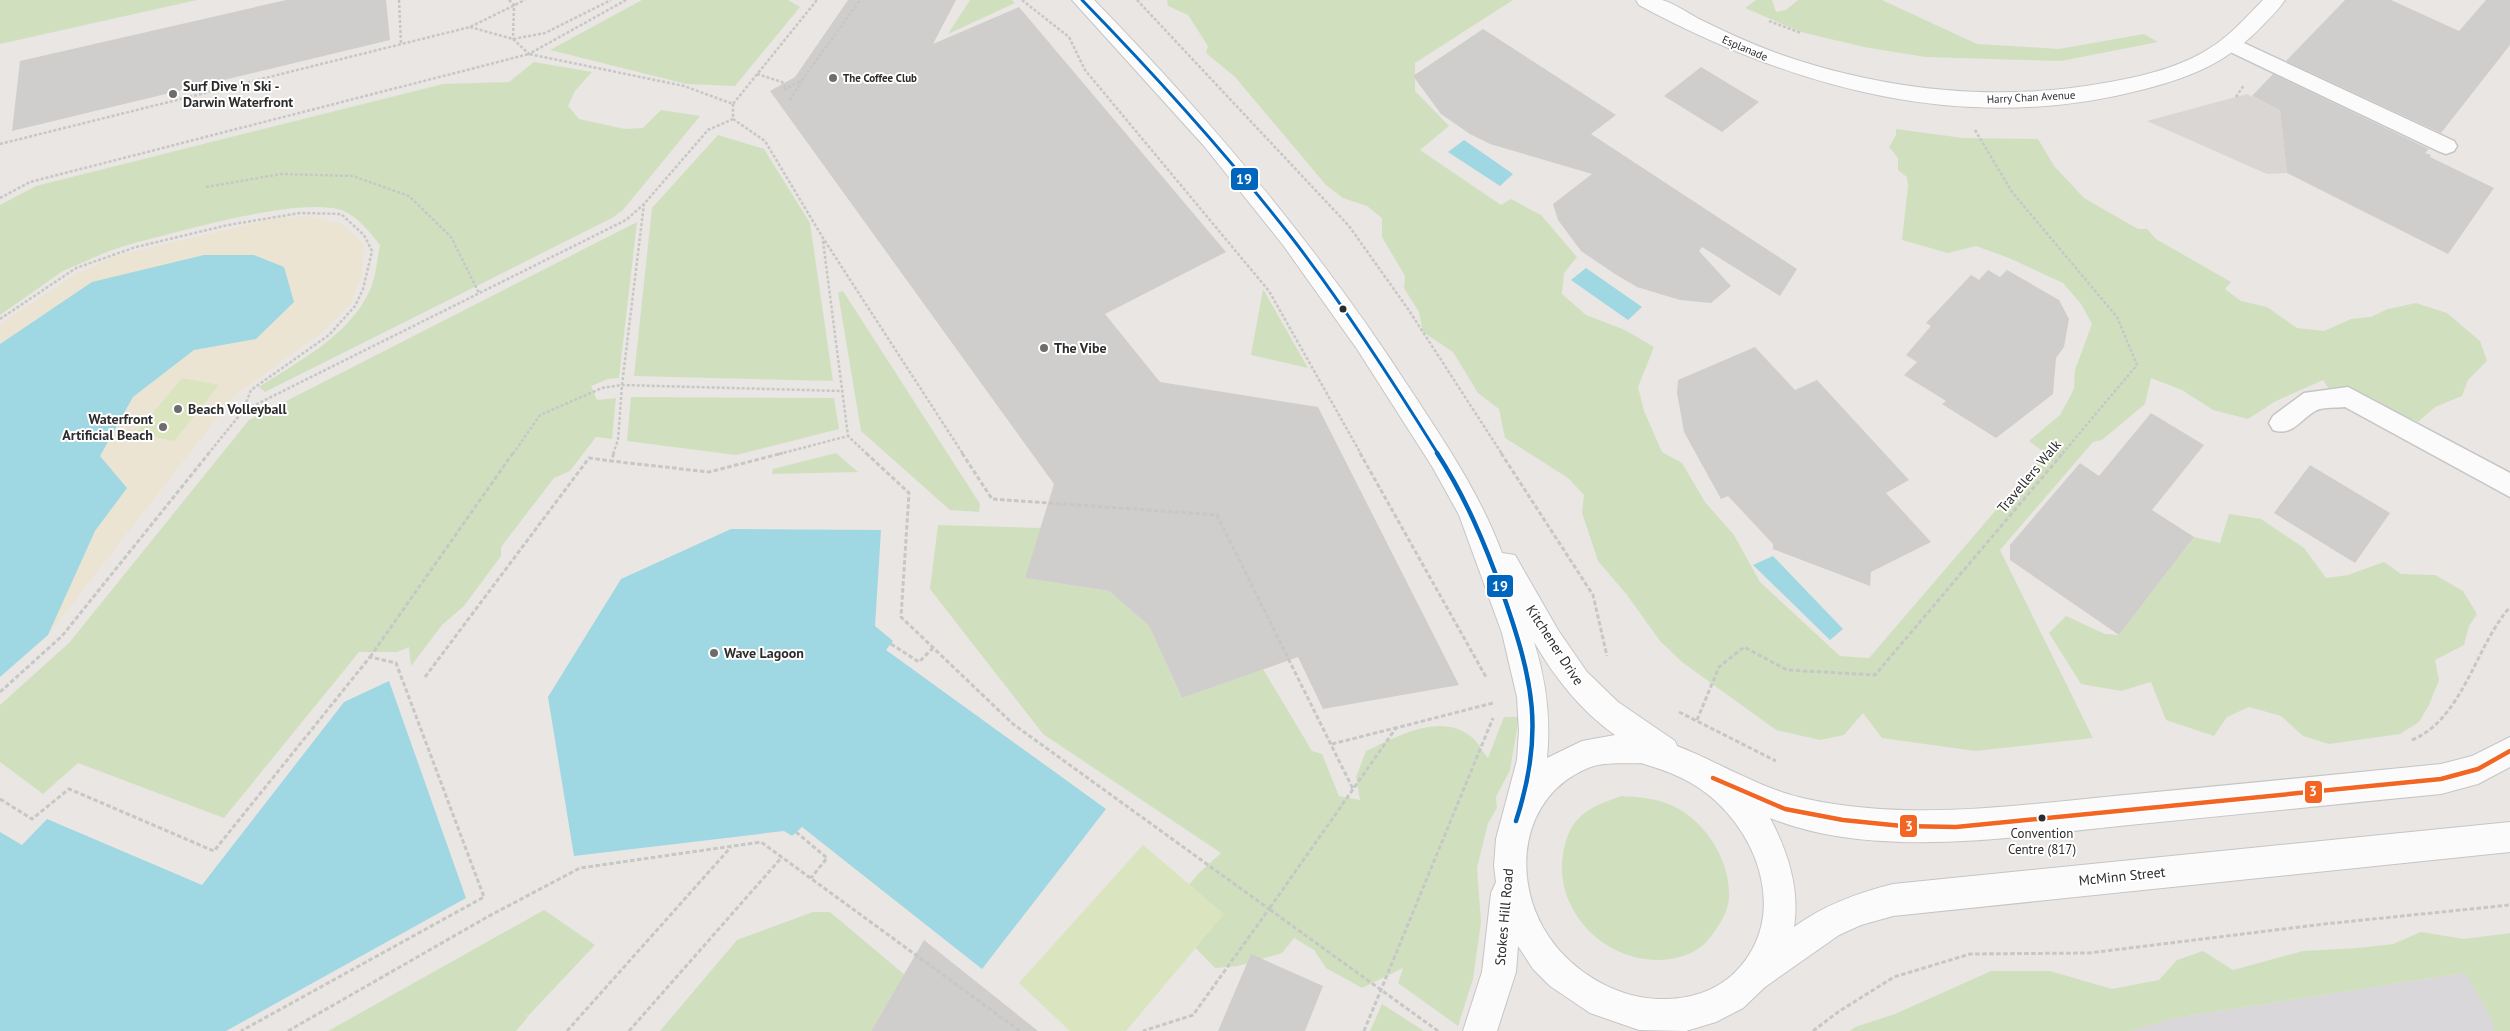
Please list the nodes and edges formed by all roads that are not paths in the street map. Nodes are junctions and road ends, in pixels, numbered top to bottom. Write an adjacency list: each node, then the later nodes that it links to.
1 (1082, 0): 9 (street)
2 (1646, 0): 5 (street, Esplanade)
3 (2275, 0): 4 (street, Harry Chan Avenue)
4 (2231, 44): 5 (street, Harry Chan Avenue); 6 (lane)
5 (1850, 82)
6 (2446, 146)
7 (2282, 422): 8 (lane)
8 (2510, 486)
9 (1466, 501): 11 (street, Kitchener Drive); 13 (street)
10 (2510, 751): 12 (street)
11 (1677, 758): 12 (street); 13 (street)
12 (1713, 778): 16 (street)
13 (1516, 821): 15 (street)
14 (2510, 837): 16 (street, McMinn Street)
15 (1509, 861): 17 (street); 18 (street, Stokes Hill Road)
16 (1755, 976): 17 (street)
17 (1700, 1012): 19 (street)
18 (1480, 1031)
19 (1652, 1031)

